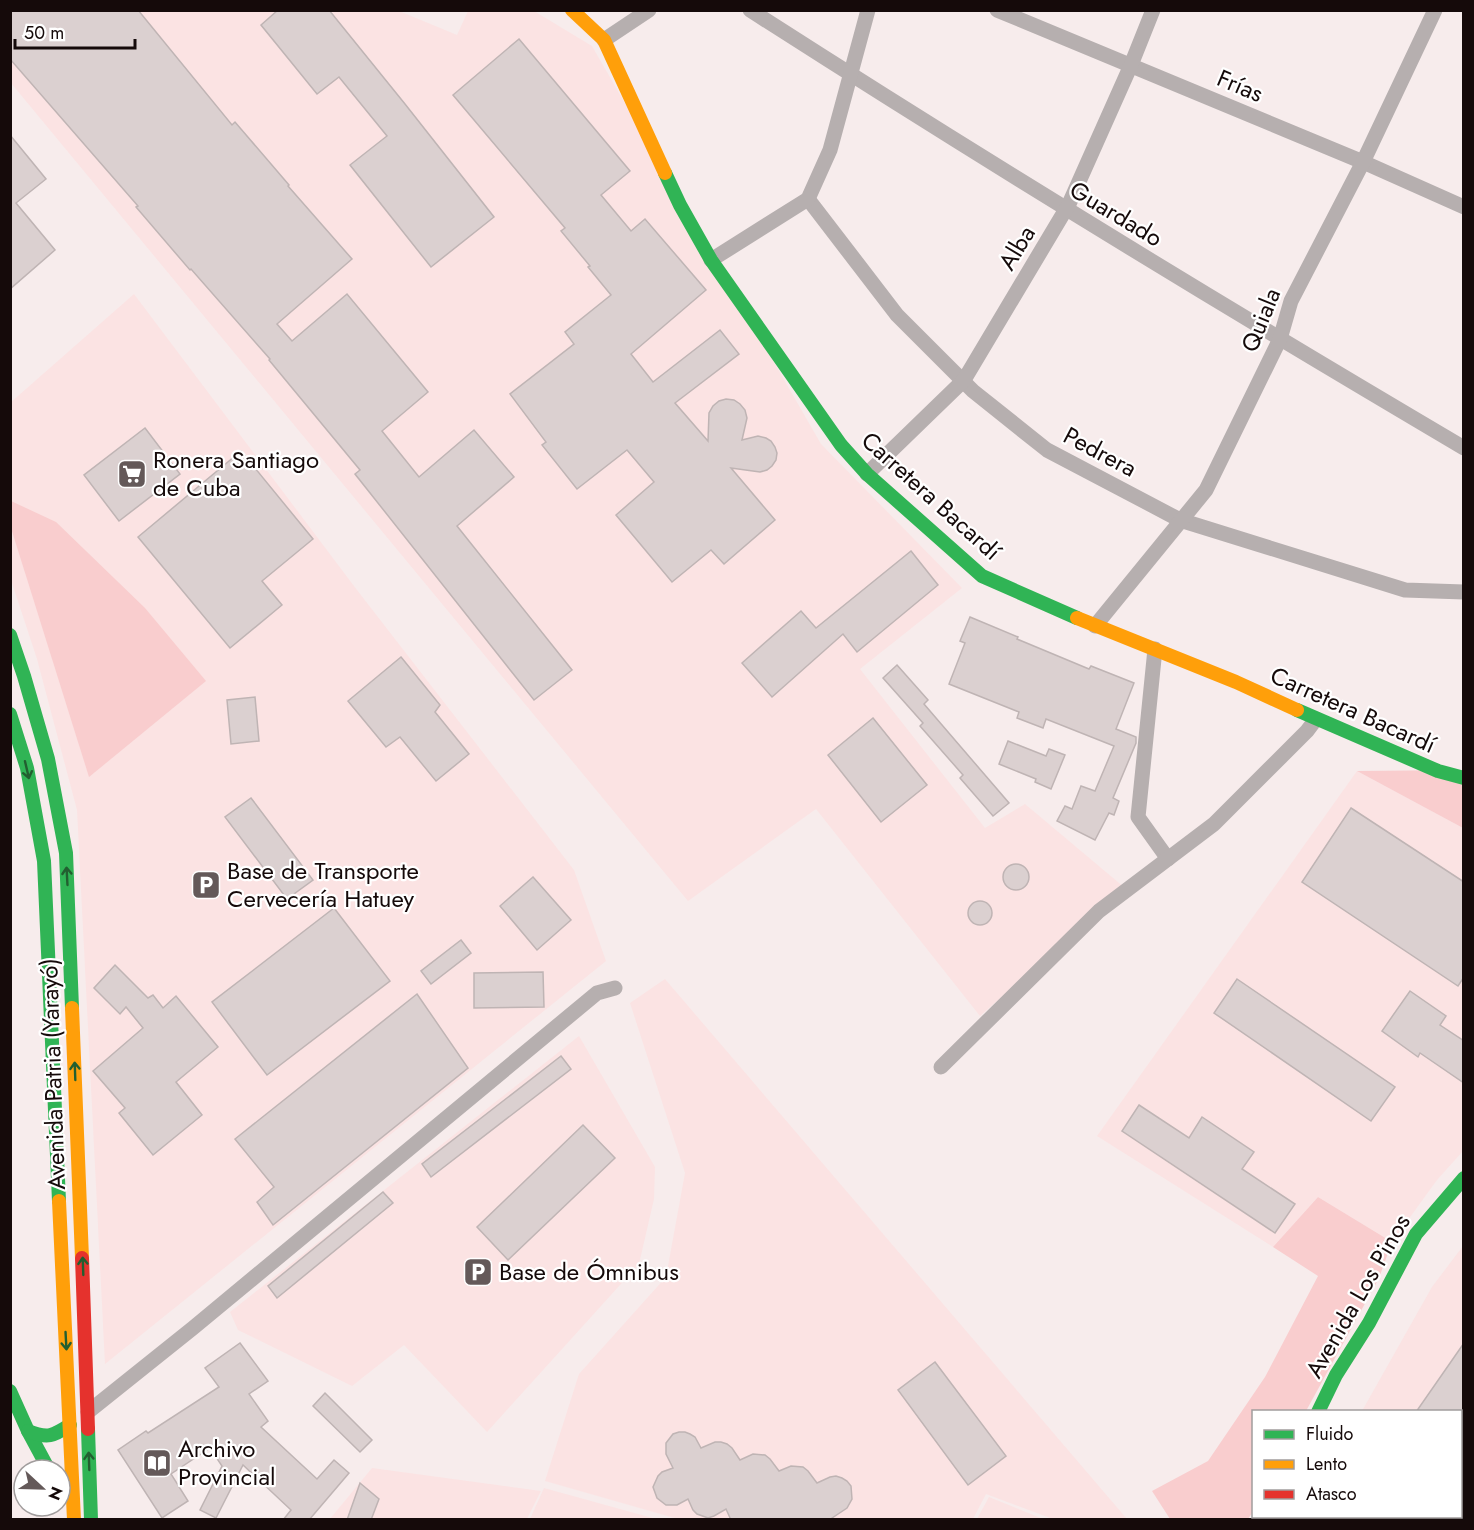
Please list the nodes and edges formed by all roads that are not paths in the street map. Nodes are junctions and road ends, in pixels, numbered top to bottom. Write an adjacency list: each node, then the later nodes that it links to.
1 (573, 10): 8 (main road, Carretera Bacardí)
2 (649, 10): 8 (street)
3 (750, 10): 10 (street, Guardado)
4 (868, 10): 10 (street)
5 (997, 10): 9 (street, Frías)
6 (1153, 10): 9 (street, Alba)
7 (1435, 10): 11 (street, Quiala)
8 (604, 40): 15 (main road, Carretera Bacardí)
9 (1131, 65): 11 (street, Frías); 14 (street, Alba)
10 (850, 75): 12 (street); 14 (street, Guardado)
11 (1363, 162): 13 (street, Frías); 16 (street, Quiala)
12 (808, 199): 15 (street); 17 (street, Pedrera)
13 (1464, 207)
14 (1066, 209): 16 (street, Guardado); 17 (street, Alba)
15 (711, 260): 19 (main road, Carretera Bacardí)
16 (1280, 339): 18 (street, Guardado); 20 (street, Quiala)
17 (964, 380): 19 (street, Alba); 20 (street, Pedrera)
18 (1464, 448)
19 (867, 474): 22 (main road, Carretera Bacardí)
20 (1180, 520): 21 (street, Pedrera); 22 (street, Quiala)
21 (1464, 592)
22 (1095, 626): 24 (main road, Carretera Bacardí)
23 (10, 635): 34 (main road, Avenida Patria (Yarayó), one-way to 23)
24 (1155, 649): 26 (main road, Carretera Bacardí); 28 (street)
25 (10, 714): 35 (main road, Avenida Patria (Yarayó), one-way to 35)
26 (1316, 719): 27 (main road, Carretera Bacardí); 28 (street)
27 (1464, 778)
28 (1168, 859): 30 (street)
29 (615, 988): 34 (street)
30 (941, 1067)
31 (1464, 1178): 33 (main road, Avenida Los Pinos)
32 (10, 1391): 36 (main road)
33 (1319, 1410)
34 (88, 1412): 39 (main road, Avenida Patria (Yarayó), one-way to 34)
35 (69, 1425): 36 (main road); 38 (main road, Avenida Patria (Yarayó))
36 (28, 1431): 37 (main road)
37 (43, 1458)
38 (75, 1519)
39 (91, 1520)

